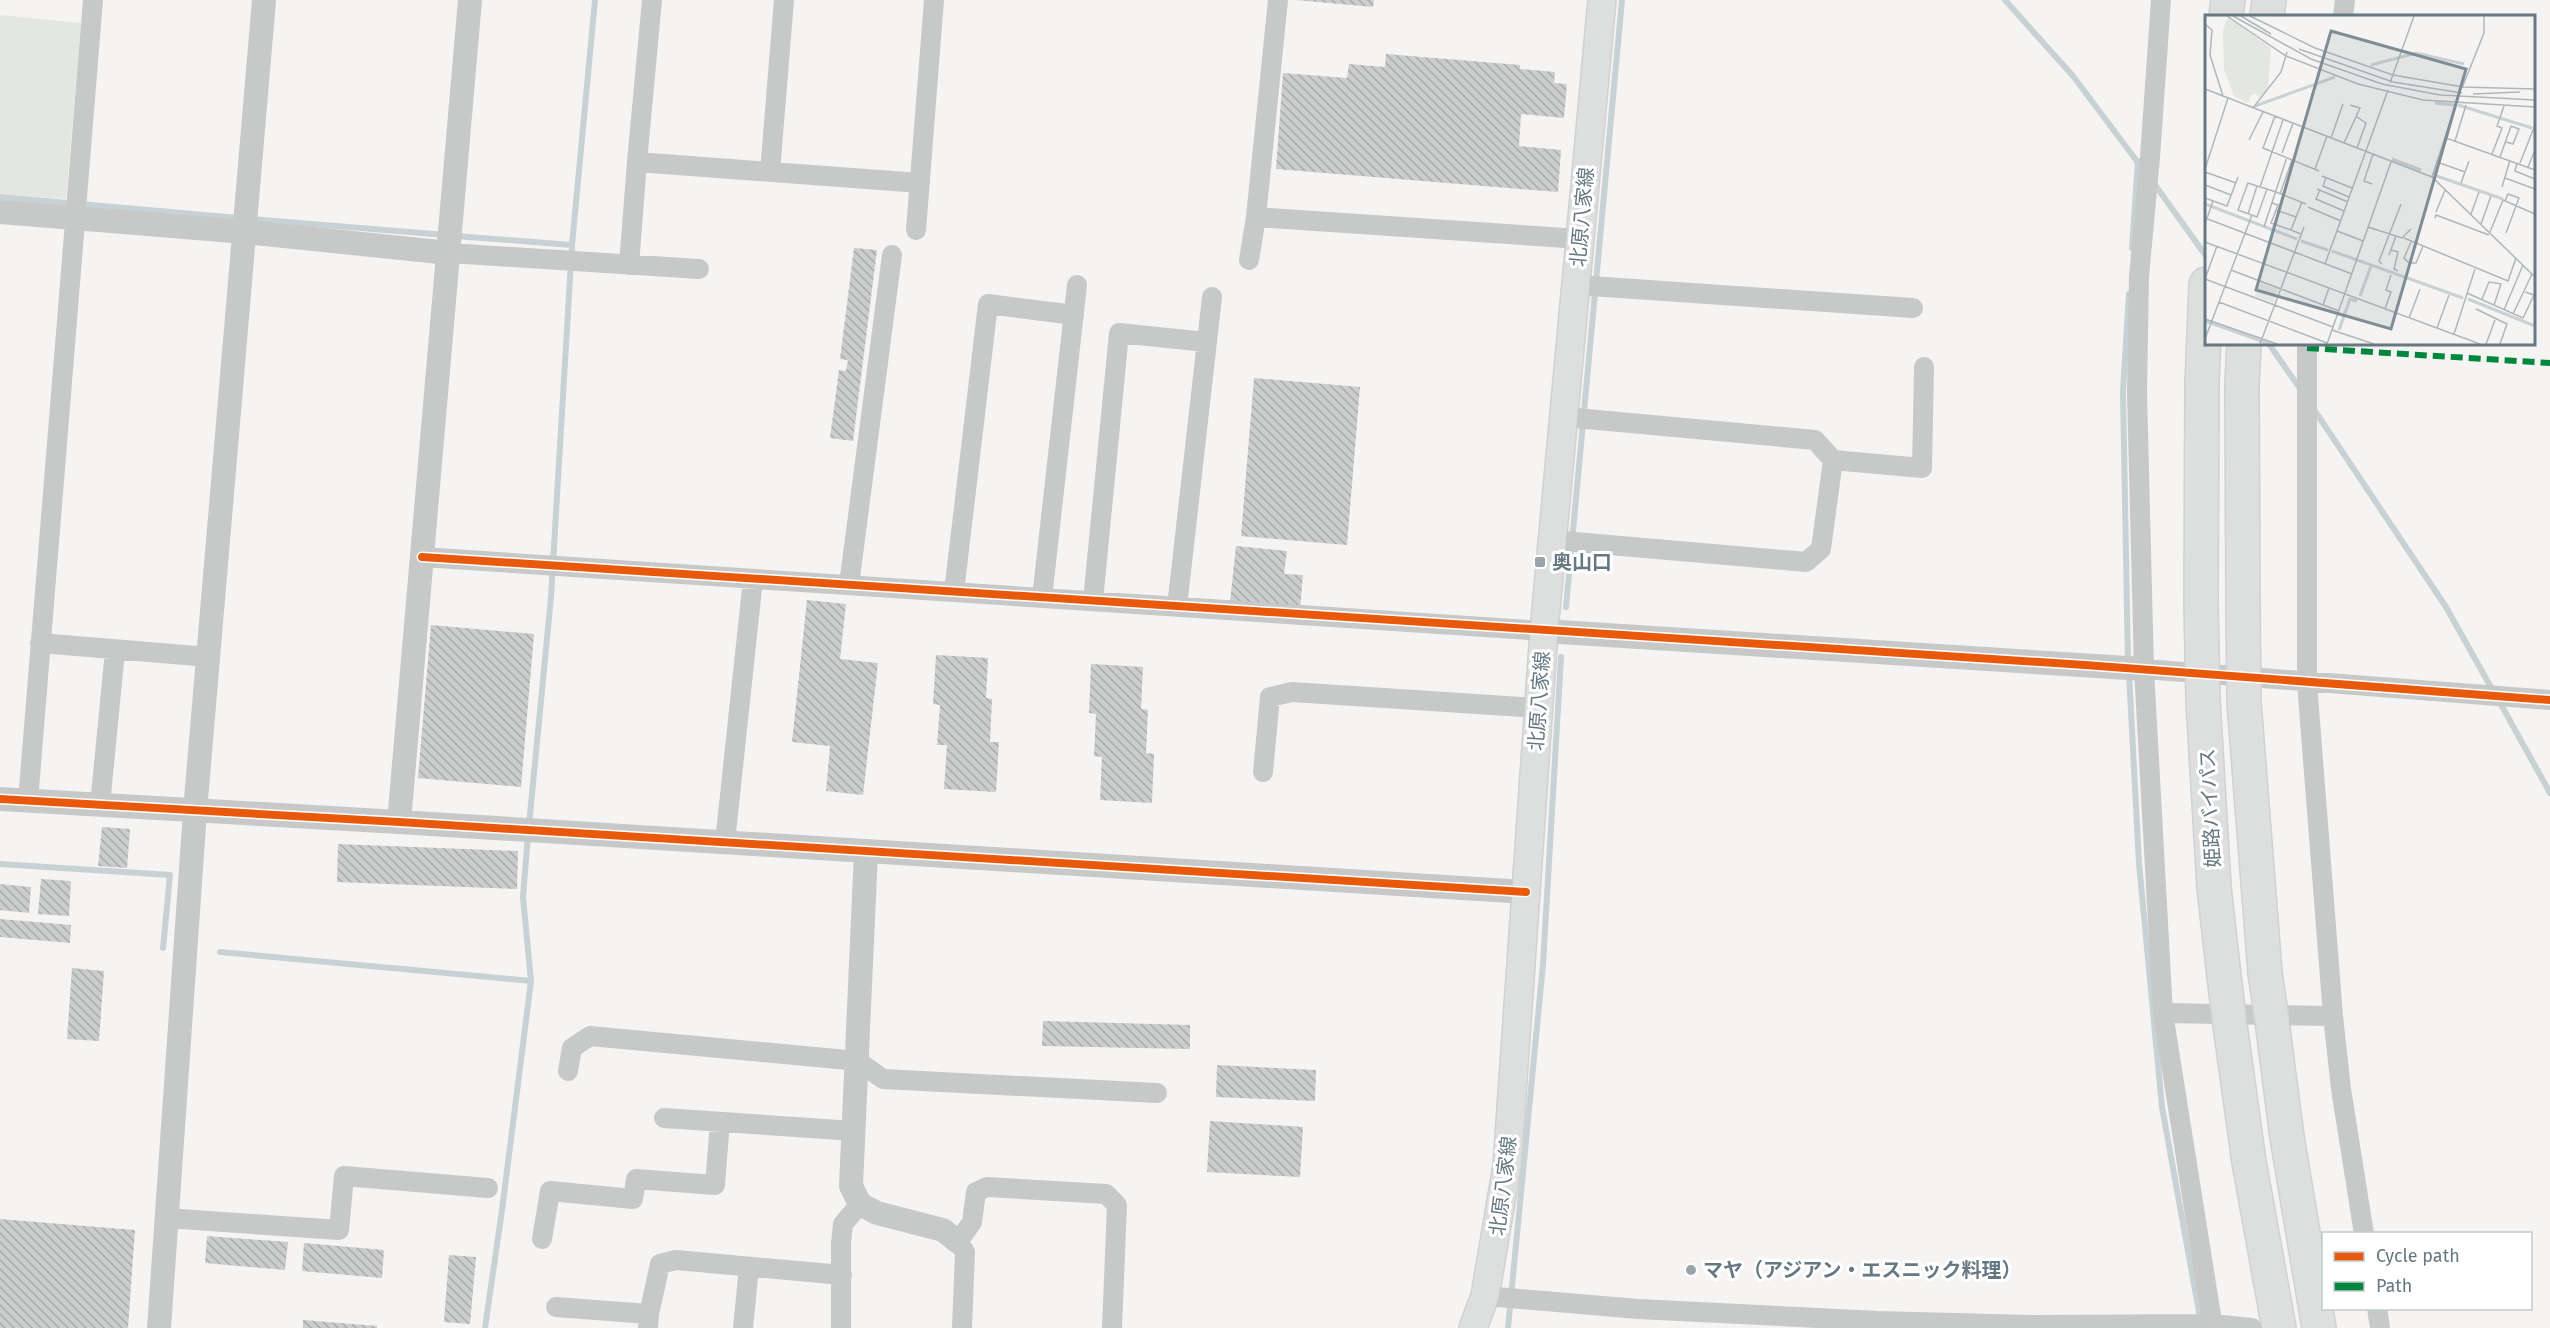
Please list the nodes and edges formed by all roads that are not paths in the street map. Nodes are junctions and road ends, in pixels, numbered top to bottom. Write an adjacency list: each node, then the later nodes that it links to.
1 (93, 0): 21 (street)
2 (264, 0): 23 (street)
3 (470, 0): 25 (street)
4 (652, 0): 16 (street)
5 (784, 0): 17 (street)
6 (934, 0): 18 (street)
7 (1278, 0): 20 (street)
8 (1602, 0): 24 (main road, 北原八家線)
9 (2161, 0): 54 (street)
10 (2228, 0): 13 (highway)
11 (2269, 0): 14 (highway)
12 (2344, 0): 15 (street)
13 (2226, 15)
14 (2267, 15)
15 (2343, 15)
16 (637, 162): 17 (street); 28 (street)
17 (770, 172): 18 (street)
18 (920, 183): 22 (street)
19 (0, 212): 21 (street)
20 (1256, 217): 24 (street); 27 (street)
21 (75, 219): 23 (street); 51 (street)
22 (916, 230)
23 (246, 232): 25 (street); 53 (street)
24 (1580, 239): 31 (main road, 北原八家線)
25 (449, 253): 28 (street); 43 (street)
26 (892, 255): 45 (street)
27 (1249, 260)
28 (629, 265): 29 (street)
29 (699, 269)
30 (1077, 285): 35 (street)
31 (1576, 285): 33 (street); 40 (main road, 北原八家線)
32 (1212, 297): 36 (street)
33 (1913, 308)
34 (2205, 309): 86 (highway, 姫路バイパス, bridge)
35 (1074, 315): 46 (street); 47 (street)
36 (1206, 342): 48 (street); 49 (street)
37 (2244, 345): 87 (highway, 姫路バイパス, bridge)
38 (2307, 345): 55 (street)
39 (1924, 367): 41 (street)
40 (1565, 417): 41 (street); 42 (main road, 北原八家線)
41 (1833, 460): 42 (street)
42 (1552, 540): 50 (main road, 北原八家線)
43 (422, 557): 44 (street); 63 (street)
44 (753, 579): 45 (street); 64 (street)
45 (849, 585): 46 (street)
46 (954, 592): 47 (street)
47 (1042, 598): 48 (street)
48 (1093, 601): 49 (street)
49 (1177, 607): 50 (street)
50 (1544, 631): 54 (street); 57 (main road, 北原八家線)
51 (40, 643): 52 (street); 60 (street)
52 (115, 651): 53 (street); 61 (street)
53 (209, 657): 62 (street)
54 (2144, 669): 55 (street); 67 (street)
55 (2307, 683): 56 (street); 68 (street)
56 (2550, 700)
57 (1538, 708): 58 (street); 66 (main road, 北原八家線)
58 (1263, 772)
59 (0, 799): 60 (street)
60 (28, 801): 61 (street)
61 (100, 805): 62 (street)
62 (195, 811): 63 (street); 77 (street)
63 (399, 822): 64 (street)
64 (725, 842): 65 (street)
65 (866, 852): 66 (street); 69 (street)
66 (1526, 892): 83 (main road, 北原八家線)
67 (2163, 1013): 68 (street); 91 (street)
68 (2333, 1016): 78 (street)
69 (858, 1061): 70 (street); 71 (street); 74 (street)
70 (568, 1071)
71 (1157, 1093)
72 (664, 1118): 73 (street)
73 (720, 1122): 74 (street); 79 (street)
74 (854, 1131): 76 (street)
75 (488, 1188): 77 (street)
76 (860, 1204): 80 (street); 82 (street)
77 (166, 1218): 92 (street)
78 (2364, 1232)
79 (542, 1239)
80 (958, 1242): 95 (street); 96 (street)
81 (749, 1267): 82 (street); 89 (street); 93 (street)
82 (842, 1275): 94 (street)
83 (1485, 1296): 88 (street); 97 (main road, 北原八家線)
84 (556, 1306): 89 (street)
85 (2377, 1310): 99 (street)
86 (2276, 1315)
87 (2317, 1317)
88 (1637, 1318): 90 (street)
89 (649, 1321)
90 (1878, 1324): 91 (street)
91 (2212, 1326): 98 (street)
92 (159, 1328)
93 (743, 1328)
94 (841, 1328)
95 (962, 1328)
96 (1112, 1328)
97 (1473, 1328)
98 (2252, 1328)
99 (2380, 1328)

